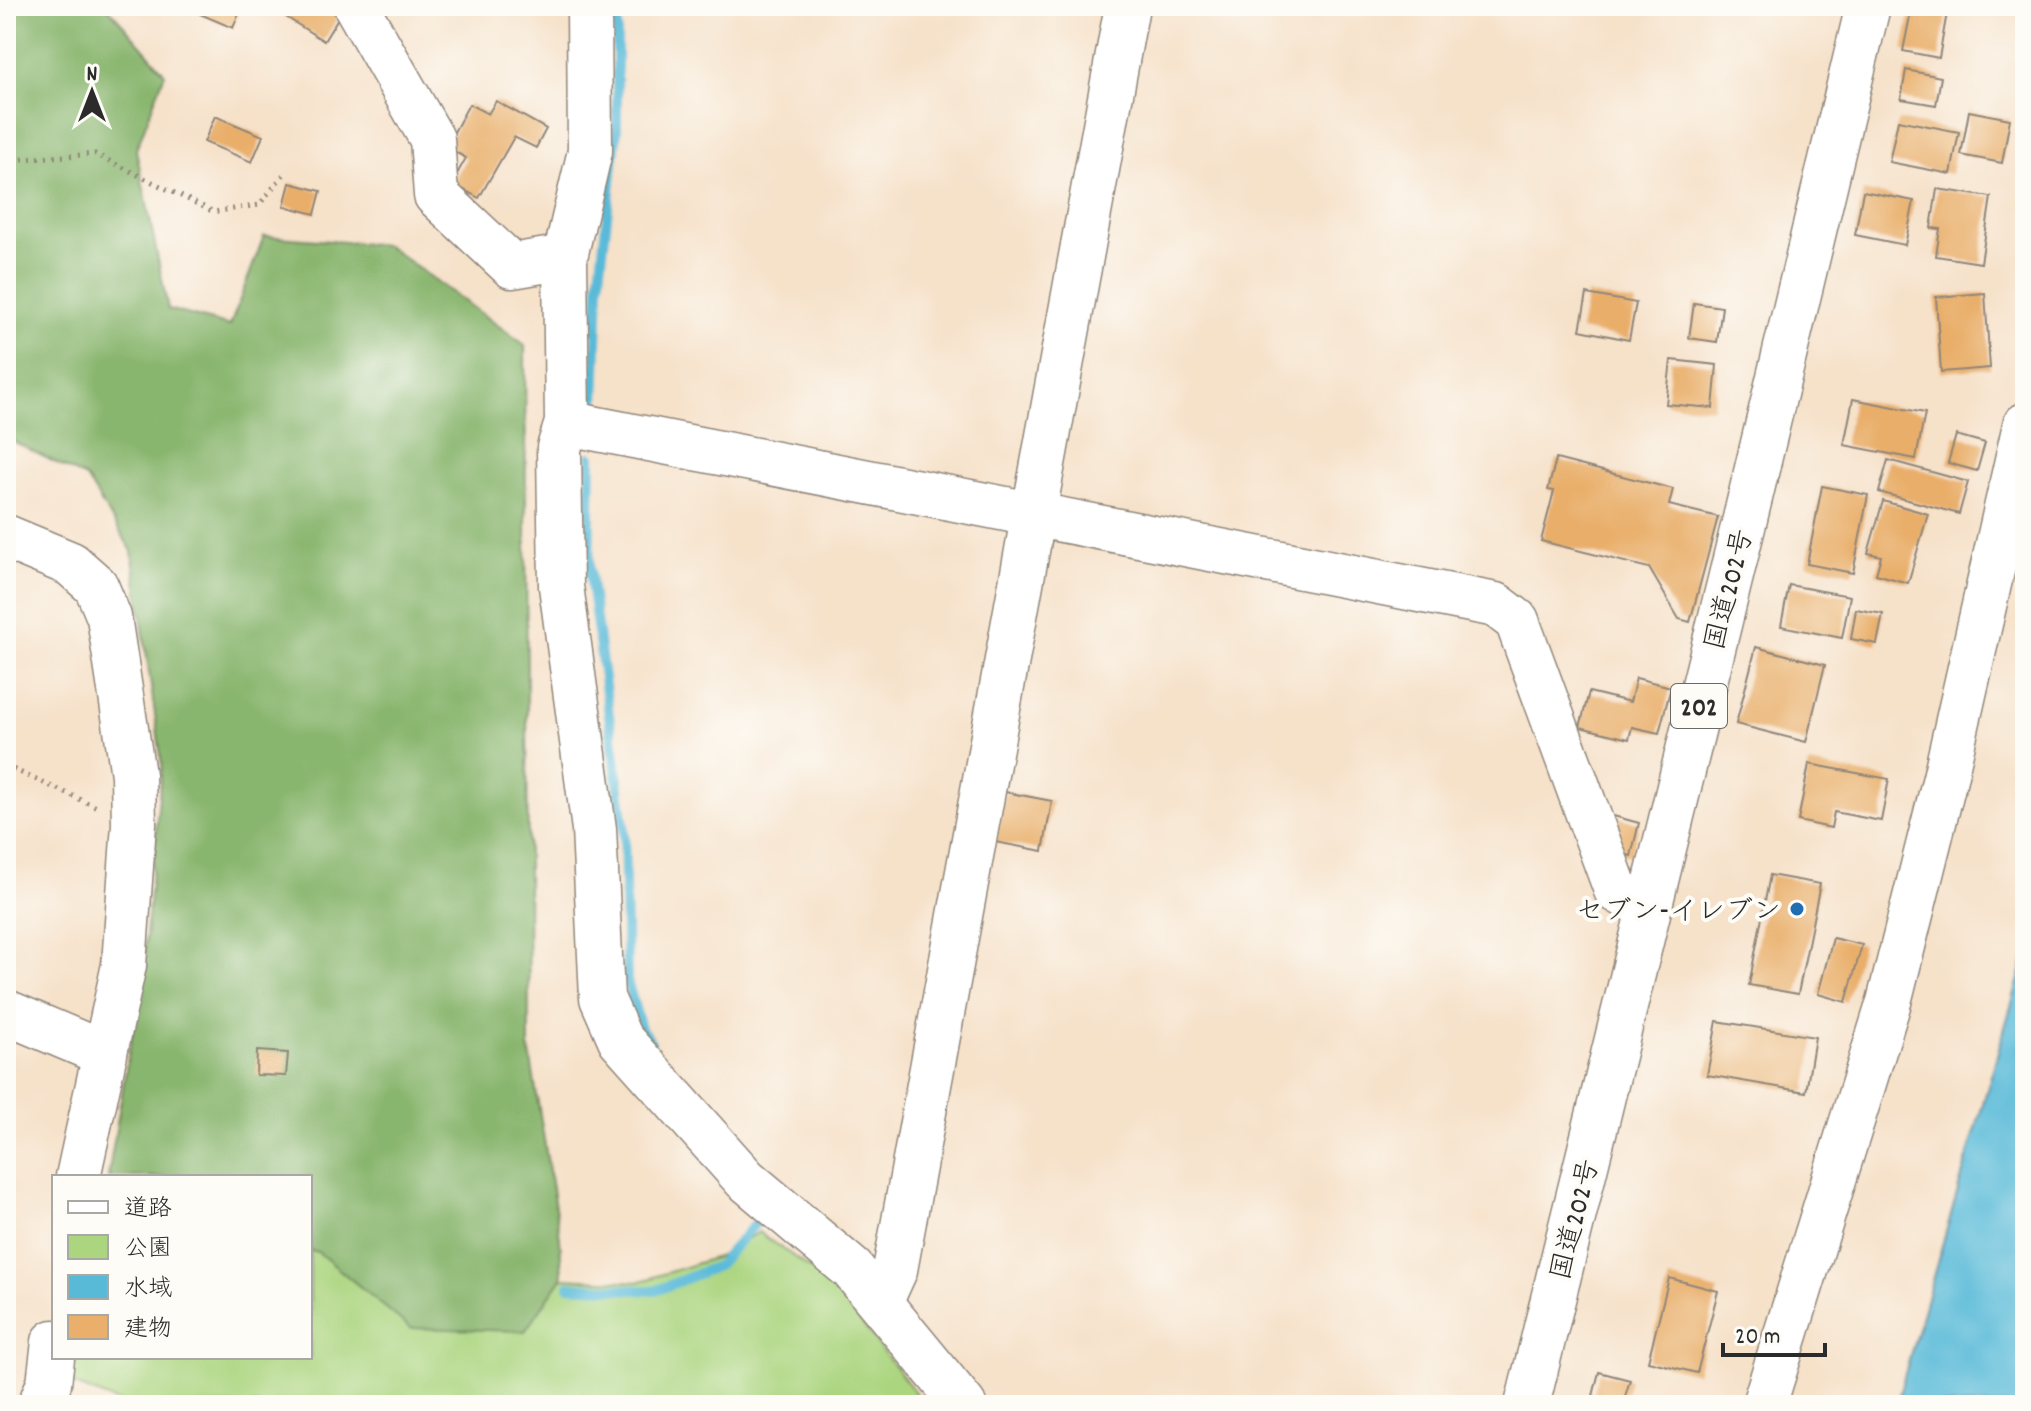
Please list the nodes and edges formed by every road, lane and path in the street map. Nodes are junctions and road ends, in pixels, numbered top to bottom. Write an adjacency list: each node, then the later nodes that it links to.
1 (357, 6): 7 (main road)
2 (589, 6): 7 (main road)
3 (1127, 6): 10 (main road)
4 (1868, 6): 14 (main road, 国道202号 / 202)
5 (6, 160): 6 (path)
6 (284, 174)
7 (565, 257): 8 (main road)
8 (567, 423): 10 (main road); 18 (main road)
9 (2025, 425): 23 (main road)
10 (1034, 514): 14 (main road); 18 (main road)
11 (6, 537): 13 (main road)
12 (6, 766): 13 (path)
13 (134, 824): 16 (main road)
14 (1649, 909): 22 (main road, 国道202号 / 202)
15 (6, 1012): 16 (main road)
16 (105, 1054): 17 (main road)
17 (78, 1175)
18 (880, 1303): 21 (main road)
19 (52, 1358): 20 (main road)
20 (40, 1405)
21 (964, 1405)
22 (1527, 1405)
23 (1764, 1405)

